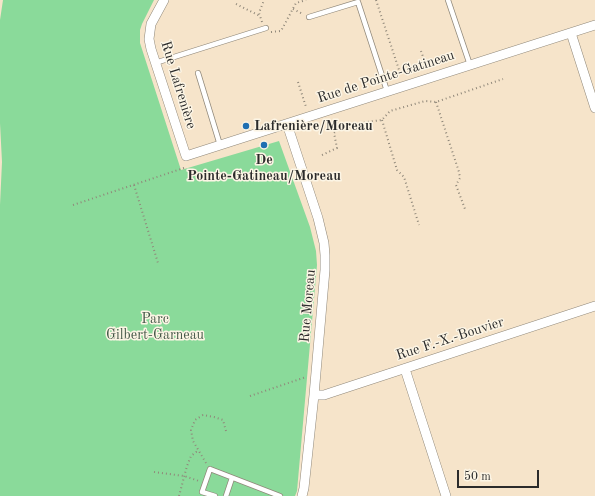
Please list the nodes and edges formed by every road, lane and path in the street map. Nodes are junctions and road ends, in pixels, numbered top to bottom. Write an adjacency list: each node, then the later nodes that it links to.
1 (164, 0): 13 (street, Rue Lafrenière)
2 (264, 0): 7 (path)
3 (306, 0): 10 (path)
4 (376, 0): 17 (path)
5 (448, 0): 14 (lane)
6 (236, 4): 7 (path)
7 (260, 16): 10 (path)
8 (309, 17): 20 (lane)
9 (595, 25): 11 (street, Rue de Pointe-Gatineau)
10 (266, 28): 13 (lane)
11 (570, 33): 14 (street, Rue de Pointe-Gatineau); 23 (street)
12 (421, 51): 15 (path)
13 (155, 63): 28 (street, Rue Lafrenière)
14 (470, 65): 20 (street, Rue de Pointe-Gatineau)
15 (427, 68)
16 (198, 73): 26 (lane)
17 (401, 76)
18 (503, 79): 21 (path)
19 (298, 82): 22 (path)
20 (387, 92): 25 (street, Rue de Pointe-Gatineau)
21 (436, 102): 24 (path); 32 (path)
22 (306, 107)
23 (595, 108)
24 (382, 120): 27 (path); 33 (path)
25 (287, 124): 26 (street, Rue de Pointe-Gatineau); 38 (street, Rue Moreau)
26 (220, 145): 28 (street, Rue de Pointe-Gatineau)
27 (322, 155)
28 (186, 156)
29 (184, 168): 30 (path)
30 (134, 185): 31 (path); 34 (path)
31 (72, 205)
32 (465, 209)
33 (419, 225)
34 (158, 263)
35 (595, 306): 36 (street, Rue F.-X.-Bouvier)
36 (405, 369): 38 (street, Rue F.-X.-Bouvier); 52 (street)
37 (310, 377): 39 (path)
38 (314, 395): 51 (street, Rue Moreau)
39 (250, 396)
40 (226, 431): 41 (path)
41 (200, 452): 42 (path); 44 (path)
42 (210, 469): 45 (lane); 46 (lane)
43 (154, 472): 44 (path)
44 (184, 476): 46 (path); 47 (path)
45 (232, 478): 49 (lane); 50 (lane)
46 (206, 483): 48 (lane)
47 (179, 496)
48 (215, 496)
49 (226, 496)
50 (280, 496)
51 (302, 496)
52 (446, 496)

